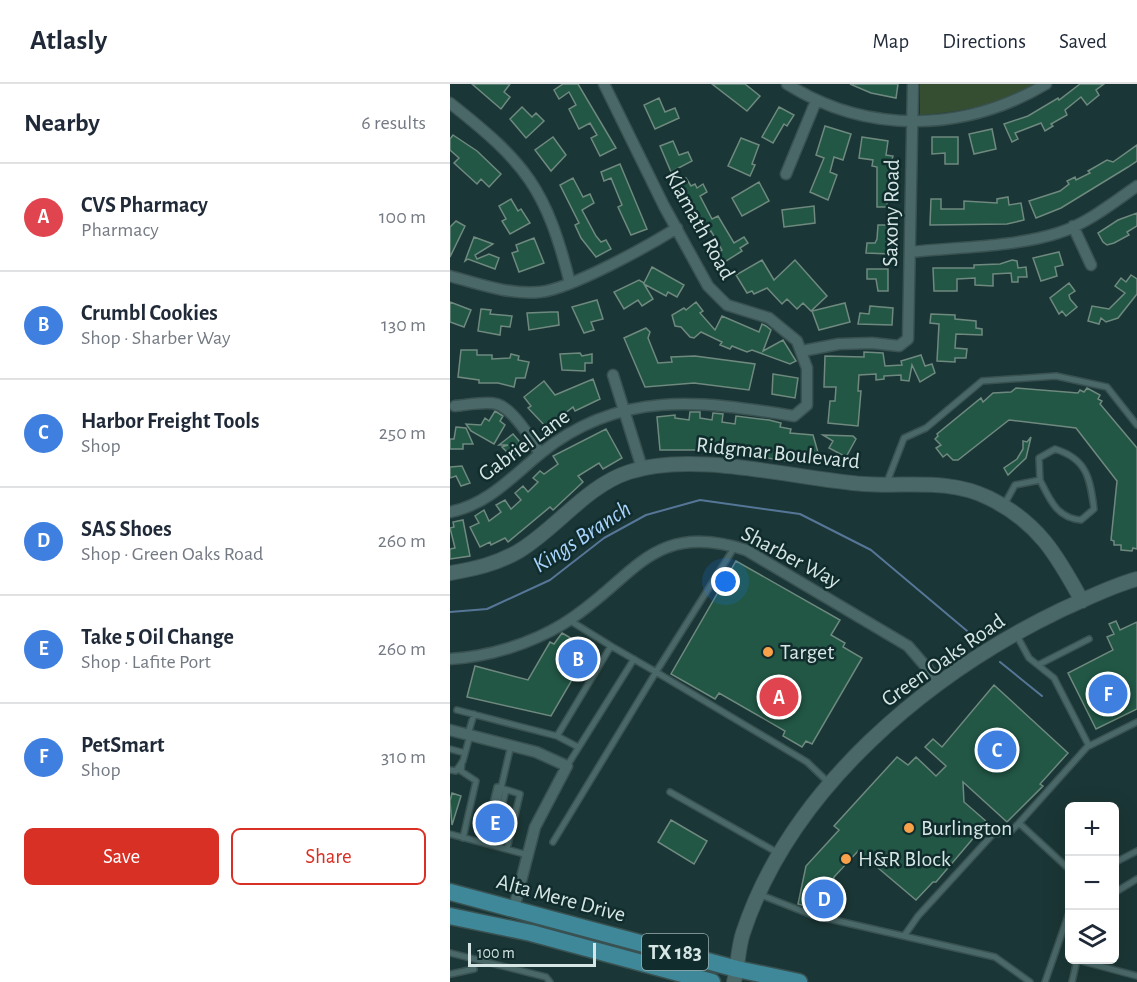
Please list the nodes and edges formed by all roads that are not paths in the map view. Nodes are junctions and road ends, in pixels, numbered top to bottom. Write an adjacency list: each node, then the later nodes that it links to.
1 (604, 84): 11 (street, Klamath Road)
2 (787, 84): 5 (street)
3 (913, 84): 7 (street, Saxony Road)
4 (1046, 84): 7 (street)
5 (816, 101): 7 (street); 8 (street)
6 (450, 103): 15 (street)
7 (913, 120): 12 (street, Saxony Road)
8 (786, 174)
9 (1137, 186): 10 (street)
10 (1073, 226): 12 (street); 13 (street)
11 (677, 228): 15 (street); 16 (street, Klamath Road)
12 (911, 252): 16 (street, Saxony Road)
13 (1091, 265)
14 (450, 276): 15 (street)
15 (570, 283)
16 (802, 351): 19 (street, Gabriel Lane)
17 (613, 375): 19 (street)
18 (455, 406): 21 (street)
19 (624, 411): 21 (street, Gabriel Lane); 22 (street)
20 (1137, 425): 24 (lane)
21 (540, 454): 26 (street, Gabriel Lane)
22 (642, 468): 24 (street, Ridgmar Boulevard); 28 (street, Ridgmar Boulevard)
23 (1040, 480): 23 (lane); 25 (lane)
24 (887, 484): 25 (street, Ridgmar Boulevard)
25 (1004, 507): 30 (street, Ridgmar Boulevard)
26 (450, 512)
27 (735, 546): 31 (street, Sharber Way); 38 (lane); 39 (street, Sharber Way)
28 (450, 573)
29 (1137, 579): 30 (street, Green Oaks Road)
30 (1082, 601): 32 (street, Green Oaks Road)
31 (569, 620): 34 (lane); 35 (street, Sharber Way)
32 (1016, 634): 37 (lane); 39 (street, Green Oaks Road)
33 (1089, 639): 37 (lane)
34 (611, 646): 36 (lane); 45 (lane)
35 (450, 659)
36 (634, 659): 38 (lane); 48 (lane)
37 (1038, 665): 47 (lane)
38 (656, 672): 54 (lane); 60 (lane)
39 (939, 683): 54 (street, Green Oaks Road)
40 (457, 710): 41 (lane)
41 (474, 714): 44 (lane); 45 (lane)
42 (1137, 722): 47 (lane)
43 (450, 730): 44 (street)
44 (469, 735): 46 (street); 50 (lane)
45 (557, 736): 48 (lane)
46 (511, 746): 52 (street); 55 (lane)
47 (1089, 746): 57 (lane)
48 (578, 747): 52 (lane)
49 (450, 749): 50 (lane)
50 (465, 753): 51 (lane)
51 (462, 762): 53 (lane); 59 (lane)
52 (567, 766): 65 (street)
53 (450, 770)
54 (831, 784): 64 (street, Green Oaks Road)
55 (503, 789): 55 (lane); 62 (lane)
56 (670, 792): 64 (lane)
57 (1019, 823): 67 (lane); 75 (lane)
58 (450, 834): 59 (lane)
59 (463, 838): 61 (lane)
60 (553, 843)
61 (488, 844): 61 (lane); 62 (lane)
62 (507, 849): 65 (lane)
63 (1137, 851): 66 (lane)
64 (779, 854): 71 (street, Green Oaks Road)
65 (528, 855): 72 (street)
66 (1119, 860)
67 (1065, 865)
68 (1137, 879): 69 (lane)
69 (1119, 890)
70 (450, 892): 72 (main road, Alta Mere Drive / TX 183)
71 (759, 894): 75 (lane); 82 (street, Green Oaks Road)
72 (514, 908): 82 (main road, Alta Mere Drive / TX 183)
73 (450, 916): 84 (main road, Alta Mere Drive / TX 183)
74 (1065, 925): 87 (lane)
75 (904, 936): 86 (lane)
76 (450, 953): 83 (lane)
77 (1076, 964): 88 (lane)
78 (1093, 964): 81 (lane)
79 (474, 969): 80 (lane)
80 (451, 974)
81 (1137, 975)
82 (736, 976): 85 (main road, Alta Mere Drive / TX 183)
83 (550, 982)
84 (712, 982)
85 (799, 982)
86 (1030, 982)
87 (1046, 982)
88 (1071, 982)

